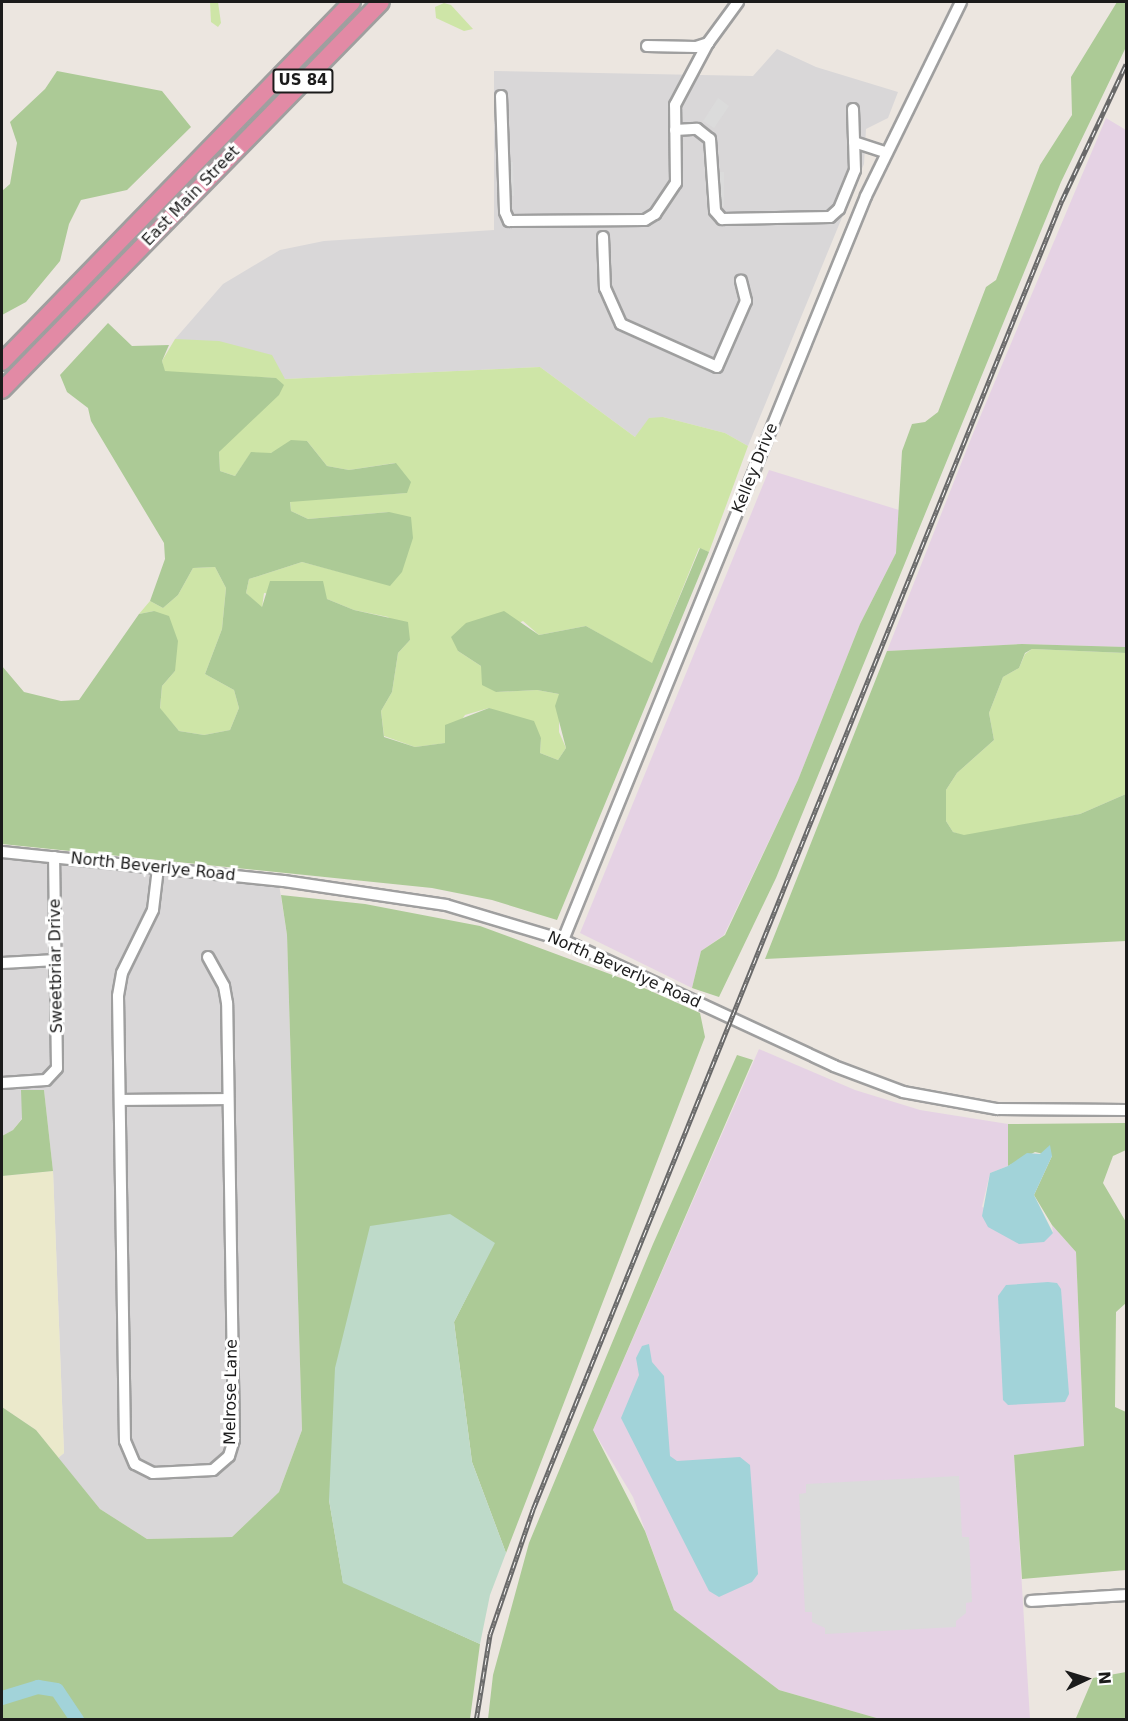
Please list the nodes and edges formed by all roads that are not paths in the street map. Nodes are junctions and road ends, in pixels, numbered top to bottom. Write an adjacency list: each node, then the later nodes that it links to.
1 (352, 2): 14 (highway, East Main Street / US 84)
2 (381, 2): 15 (highway, East Main Street / US 84)
3 (738, 2): 5 (street)
4 (961, 2): 11 (street, Kelley Drive)
5 (708, 44): 6 (street); 9 (street)
6 (647, 46)
7 (501, 96): 9 (street)
8 (853, 109): 10 (street)
9 (675, 130): 10 (street)
10 (854, 142): 11 (street)
11 (885, 152): 19 (street, Kelley Drive)
12 (603, 237): 13 (street)
13 (741, 280)
14 (2, 361)
15 (2, 390)
16 (2, 852): 17 (street, North Beverlye Road)
17 (54, 857): 18 (street, North Beverlye Road); 21 (street, Sweetbriar Drive)
18 (155, 867): 19 (street, North Beverlye Road); 25 (street, Melrose Lane)
19 (563, 940): 26 (street, North Beverlye Road)
20 (208, 957): 24 (street, Melrose Lane)
21 (56, 960): 22 (street); 23 (street, Sweetbriar Drive)
22 (2, 963)
23 (2, 1083)
24 (228, 1099): 25 (street); 25 (street, Melrose Lane)
25 (120, 1100)
26 (1126, 1110)
27 (1126, 1595): 28 (street)
28 (1031, 1601)

